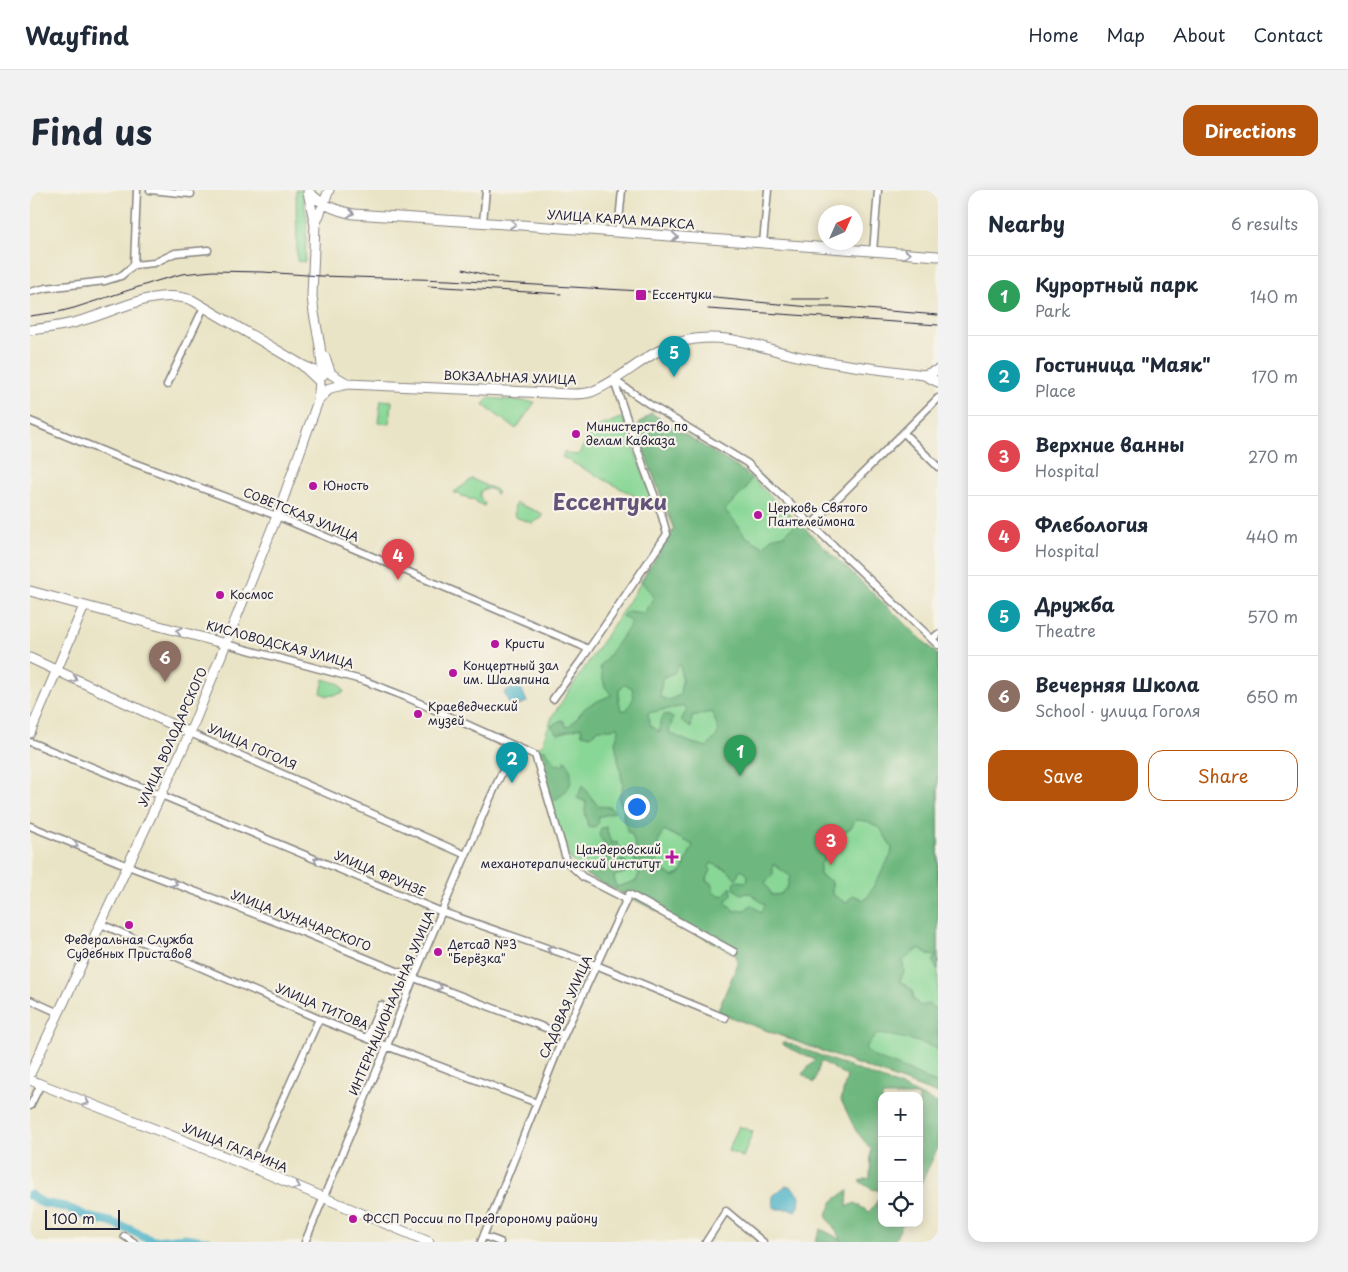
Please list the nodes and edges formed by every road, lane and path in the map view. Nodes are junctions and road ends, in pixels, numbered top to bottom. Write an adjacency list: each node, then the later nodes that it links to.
1 (137, 190): 18 (street)
2 (150, 190): 9 (street)
3 (308, 190): 10 (street, УЛИЦА КАРЛА МАРКСА); 12 (street)
4 (329, 190): 10 (street)
5 (486, 190): 11 (street)
6 (622, 190): 13 (street)
7 (768, 190): 14 (street)
8 (878, 190): 16 (street)
9 (191, 194)
10 (324, 204): 11 (street, УЛИЦА КАРЛА МАРКСА, one-way to 11); 12 (street)
11 (483, 222): 13 (street, УЛИЦА КАРЛА МАРКСА, one-way to 13)
12 (315, 225): 24 (street)
13 (618, 232): 14 (street, УЛИЦА КАРЛА МАРКСА, one-way to 14)
14 (763, 243): 16 (street, УЛИЦА КАРЛА МАРКСА)
15 (208, 250): 18 (street)
16 (873, 252): 17 (street, УЛИЦА КАРЛА МАРКСА, one-way to 17)
17 (938, 256)
18 (134, 265): 19 (street)
19 (30, 292)
20 (204, 307): 21 (street); 24 (street); 28 (street)
21 (30, 330)
22 (938, 370): 23 (street)
23 (924, 375): 25 (street, ВОКЗАЛЬНАЯ УЛИЦА); 26 (street)
24 (325, 377): 27 (street); 29 (street); 29 (street); 31 (street)
25 (614, 380): 27 (street, ВОКЗАЛЬНАЯ УЛИЦА); 36 (street); 43 (street)
26 (938, 382)
27 (348, 384): 29 (street)
28 (167, 386)
29 (330, 388): 31 (street)
30 (938, 398): 33 (street)
31 (318, 401): 35 (street, УЛИЦА ВОЛОДАРСКОГО)
32 (30, 421): 35 (street, СОВЕТСКАЯ УЛИЦА)
33 (904, 433): 34 (street); 36 (street)
34 (938, 467)
35 (278, 516): 41 (street, УЛИЦА ВОЛОДАРСКОГО); 43 (street, СОВЕТСКАЯ УЛИЦА)
36 (812, 524): 40 (street)
37 (30, 592): 38 (street, КИСЛОВОДСКАЯ УЛИЦА)
38 (84, 606): 41 (street, КИСЛОВОДСКАЯ УЛИЦА, one-way to 38); 45 (street)
39 (938, 634): 40 (street)
40 (932, 639): 42 (street)
41 (226, 644): 48 (street, УЛИЦА ВОЛОДАРСКОГО); 50 (street, КИСЛОВОДСКАЯ УЛИЦА)
42 (938, 644)
43 (588, 649): 46 (street)
44 (30, 658): 45 (street, УЛИЦА ГОГОЛЯ)
45 (56, 671): 47 (street); 48 (street, УЛИЦА ГОГОЛЯ, one-way to 48)
46 (553, 699)
47 (30, 733)
48 (190, 733): 51 (street, УЛИЦА ВОЛОДАРСКОГО); 53 (street, УЛИЦА ГОГОЛЯ)
49 (30, 742): 51 (street, УЛИЦА ФРУНЗЕ)
50 (514, 746): 53 (street, ИНТЕРНАЦИОНАЛЬНАЯ УЛИЦА); 55 (street, КИСЛОВОДСКАЯ УЛИЦА)
51 (161, 795): 54 (street, УЛИЦА ВОЛОДАРСКОГО); 56 (street, УЛИЦА ФРУНЗЕ, one-way to 51)
52 (30, 826): 54 (street, УЛИЦА ЛУНАЧАРСКОГО, one-way to 54)
53 (466, 855): 56 (street, ИНТЕРНАЦИОНАЛЬНАЯ УЛИЦА)
54 (128, 866): 57 (street, УЛИЦА ВОЛОДАРСКОГО); 60 (street, УЛИЦА ЛУНАЧАРСКОГО, one-way to 60)
55 (626, 900): 58 (street); 59 (street, САДОВАЯ УЛИЦА)
56 (442, 912): 59 (street, УЛИЦА ФРУНЗЕ, one-way to 56); 60 (street, ИНТЕРНАЦИОНАЛЬНАЯ УЛИЦА)
57 (101, 924): 63 (street, УЛИЦА ВОЛОДАРСКОГО); 65 (street, УЛИЦА ТИТОВА)
58 (734, 952)
59 (596, 965): 64 (street, УЛИЦА ФРУНЗЕ); 66 (street, САДОВАЯ УЛИЦА)
60 (414, 977): 66 (street, УЛИЦА ЛУНАЧАРСКОГО, one-way to 66); 68 (street, ИНТЕРНАЦИОНАЛЬНАЯ УЛИЦА)
61 (30, 1000): 63 (street)
62 (381, 1006): 67 (street)
63 (59, 1013): 69 (street, УЛИЦА ВОЛОДАРСКОГО)
64 (725, 1018)
65 (319, 1019): 67 (street, УЛИЦА ТИТОВА); 74 (street)
66 (564, 1035): 72 (street, САДОВАЯ УЛИЦА)
67 (367, 1038): 68 (street, УЛИЦА ТИТОВА)
68 (387, 1046): 72 (street, УЛИЦА ТИТОВА); 75 (street, ИНТЕРНАЦИОНАЛЬНАЯ УЛИЦА)
69 (30, 1074)
70 (30, 1080): 71 (street, УЛИЦА ГАГАРИНА)
71 (41, 1084): 73 (street); 74 (street, УЛИЦА ГАГАРИНА, one-way to 74)
72 (537, 1103): 77 (street, САДОВАЯ УЛИЦА)
73 (30, 1106)
74 (252, 1168): 75 (street, УЛИЦА ГАГАРИНА, one-way to 75)
75 (324, 1197): 79 (street, ИНТЕРНАЦИОНАЛЬНАЯ УЛИЦА); 80 (street, УЛИЦА ГАГАРИНА)
76 (124, 1236): 78 (street)
77 (483, 1239): 81 (street)
78 (134, 1242)
79 (305, 1242)
80 (430, 1242)
81 (500, 1242)
82 (706, 1242): 83 (street)
83 (763, 1242)

